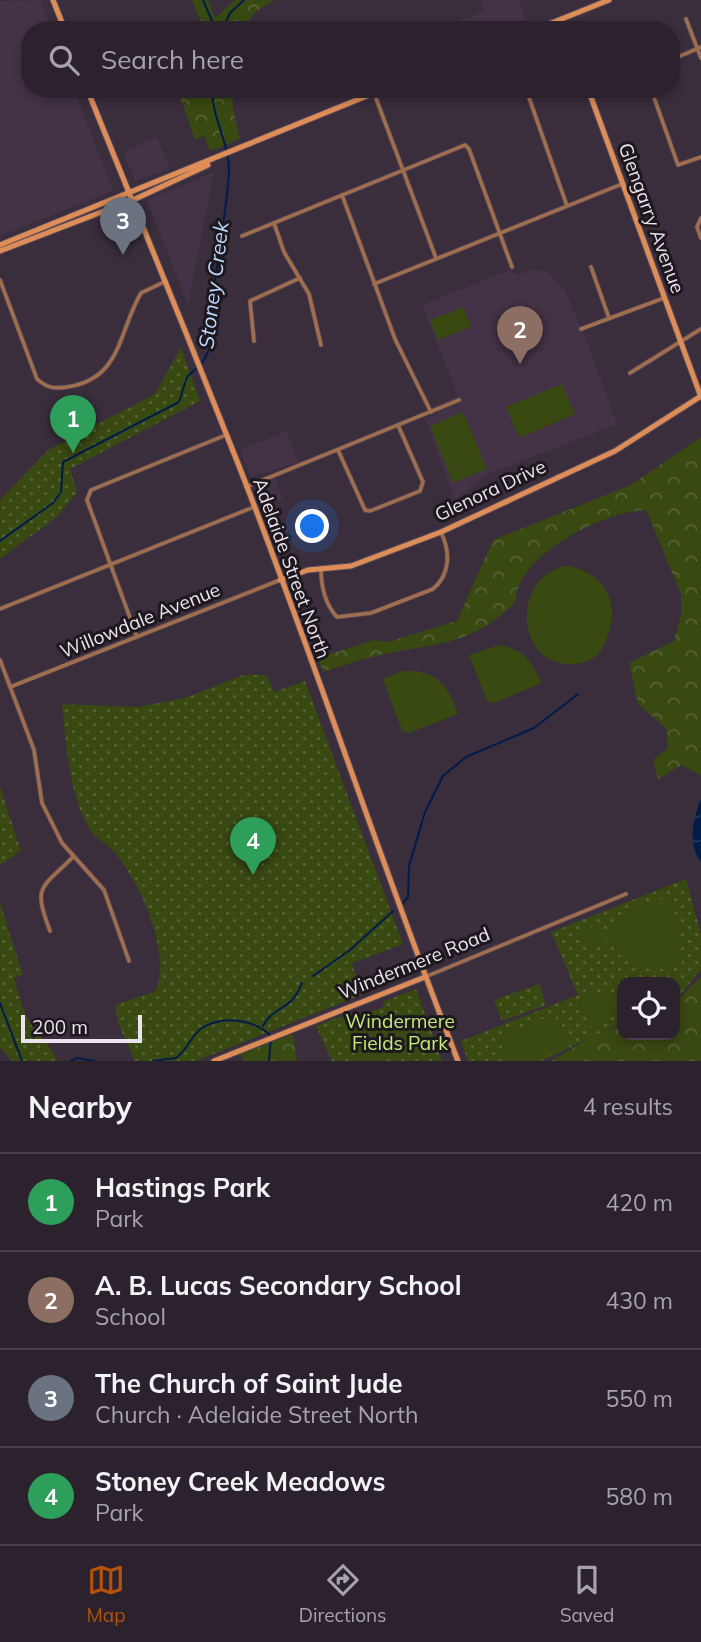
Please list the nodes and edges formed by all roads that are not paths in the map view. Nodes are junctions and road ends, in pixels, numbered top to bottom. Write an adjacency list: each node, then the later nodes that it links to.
1 (53, 0): 5 (main road)
2 (609, 0): 3 (main road)
3 (561, 19): 6 (main road)
4 (687, 19): 7 (street)
5 (61, 21)
6 (556, 21)
7 (699, 48): 8 (street); 9 (street)
8 (680, 56)
9 (701, 58)
10 (91, 98): 20 (main road, Adelaide Street North)
11 (362, 98): 17 (main road)
12 (376, 98): 18 (street)
13 (529, 98): 23 (street)
14 (590, 98): 19 (main road, Glengarry Avenue)
15 (653, 98): 16 (street)
16 (701, 157)
17 (217, 160): 20 (main road); 22 (main road)
18 (403, 168): 21 (street); 26 (street); 31 (street)
19 (622, 184): 23 (street); 38 (main road, Glengarry Avenue)
20 (130, 192): 22 (main road, Adelaide Street North); 29 (main road)
21 (342, 195): 25 (street); 37 (street)
22 (133, 200): 30 (main road); 36 (main road, Adelaide Street North)
23 (568, 206): 26 (street)
24 (701, 218): 28 (street)
25 (274, 223): 27 (street); 34 (street)
26 (499, 233): 31 (street); 32 (street)
27 (242, 236)
28 (701, 238)
29 (0, 245)
30 (0, 251)
31 (436, 258): 37 (street)
32 (512, 267)
33 (591, 267): 39 (street)
34 (300, 278): 42 (street); 44 (street)
35 (0, 280): 36 (street)
36 (167, 281): 50 (main road, Adelaide Street North)
37 (374, 284): 48 (street)
38 (664, 298): 39 (street); 43 (main road, Glengarry Avenue)
39 (609, 318): 40 (street)
40 (581, 329)
41 (701, 330): 43 (street)
42 (254, 341)
43 (681, 343): 45 (street); 46 (main road, Glengarry Avenue)
44 (321, 345)
45 (631, 373)
46 (701, 396): 54 (main road, Glenora Drive)
47 (459, 400): 48 (street)
48 (431, 412): 49 (street)
49 (398, 425): 51 (street); 51 (street)
50 (226, 435): 52 (main road, Adelaide Street North); 55 (street)
51 (338, 450): 52 (street)
52 (246, 487): 53 (main road, Adelaide Street North)
53 (254, 507): 55 (street); 57 (main road, Adelaide Street North)
54 (441, 532): 56 (main road, Glenora Drive); 56 (street)
55 (110, 564): 58 (street); 59 (street)
56 (321, 568): 57 (main road, Glenora Drive)
57 (280, 580): 59 (street, Willowdale Avenue); 66 (main road, Adelaide Street North)
58 (0, 609)
59 (138, 637): 61 (street, Willowdale Avenue)
60 (0, 660): 61 (street)
61 (10, 687): 62 (street)
62 (73, 857): 64 (street); 65 (street)
63 (626, 894): 66 (street, Windermere Road)
64 (50, 931)
65 (129, 961)
66 (425, 976): 67 (main road, Windermere Road); 68 (main road, Adelaide Street North)
67 (214, 1061)
68 (458, 1061)

